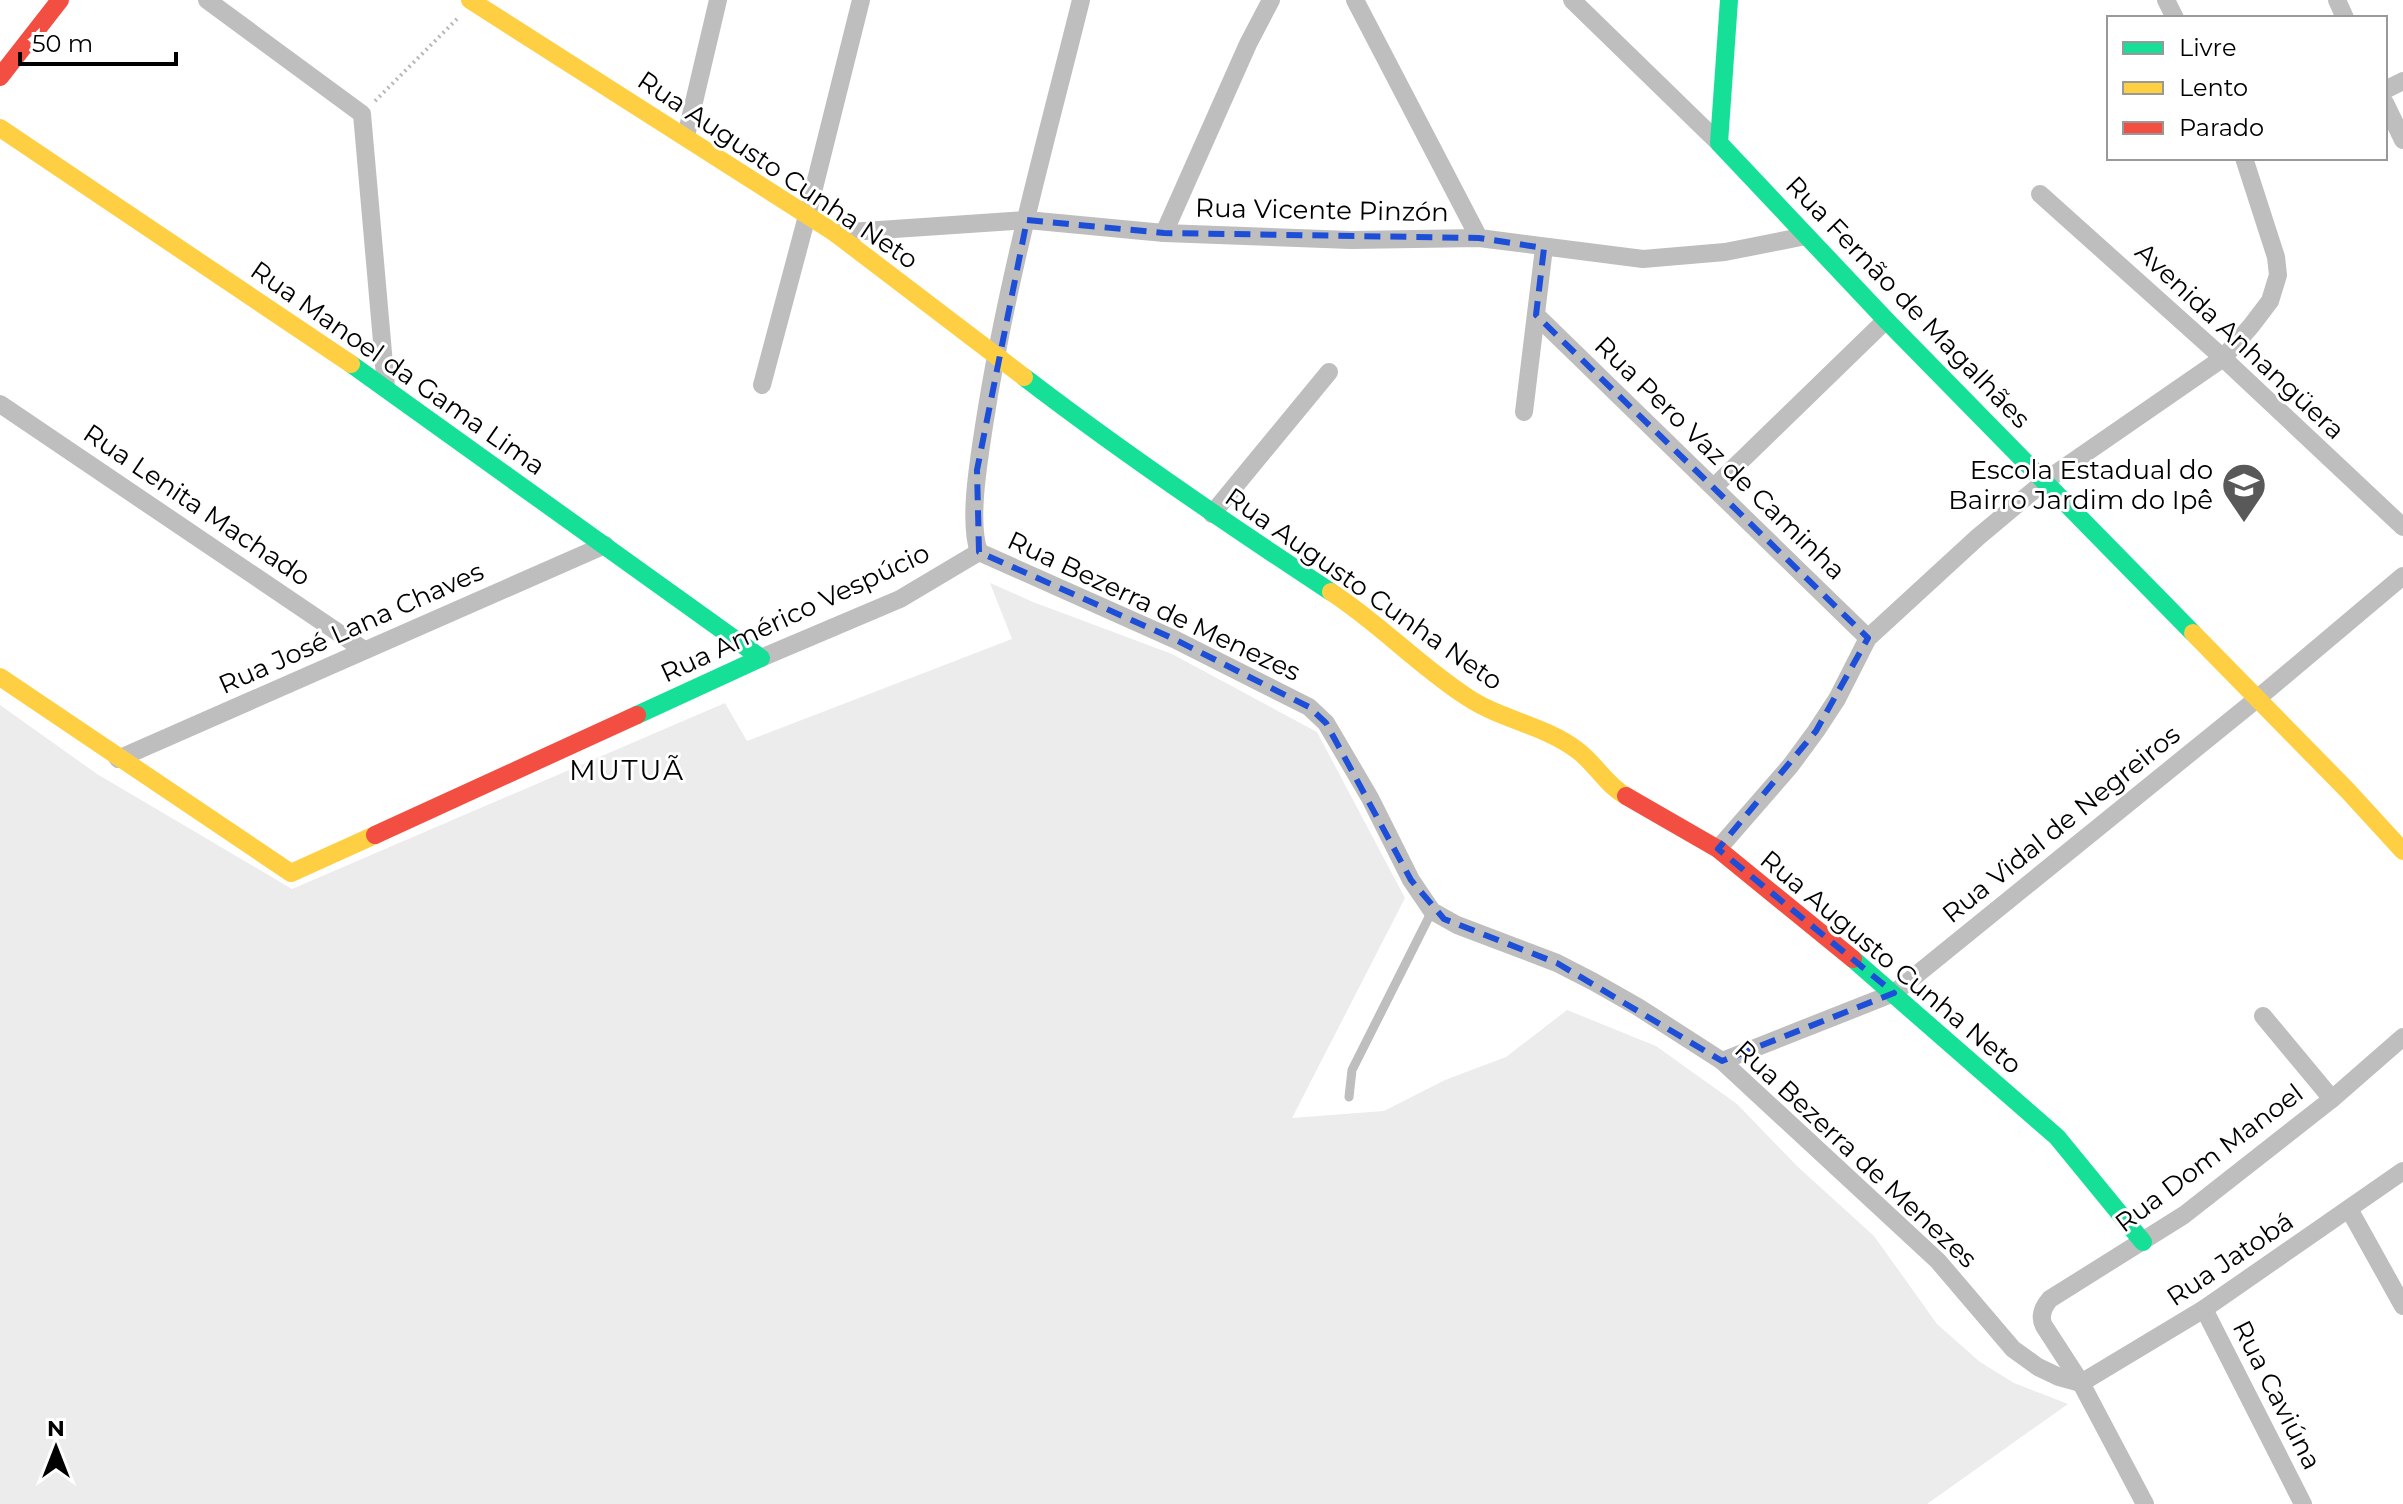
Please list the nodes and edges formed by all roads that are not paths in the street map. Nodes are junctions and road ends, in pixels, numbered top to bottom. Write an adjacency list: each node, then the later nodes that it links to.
1 (60, 0): 11 (street)
2 (207, 0): 32 (street)
3 (718, 0): 14 (street)
4 (861, 0): 19 (street)
5 (1081, 0): 20 (street)
6 (1271, 0): 22 (street)
7 (1355, 0): 24 (street)
8 (1572, 0): 16 (street, Rua Fernão de Magalhães)
9 (1729, 0): 16 (street)
10 (473, 1): 14 (street, Rua Augusto Cunha Neto)
11 (0, 77)
12 (2387, 107): 15 (street)
13 (0, 128): 32 (street, Rua Manoel da Gama Lima)
14 (686, 136): 19 (street, Rua Augusto Cunha Neto)
15 (2403, 140)
16 (1719, 143): 23 (street, Rua Fernão de Magalhães)
17 (2245, 160): 29 (street)
18 (2040, 194): 29 (street, Avenida Anhangüera)
19 (807, 216): 21 (street, Rua Augusto Cunha Neto); 31 (street)
20 (1027, 220): 21 (street, Rua Vicente Pinzón); 22 (street, Rua Vicente Pinzón); 28 (street)
21 (835, 233): 28 (street, Rua Augusto Cunha Neto)
22 (1164, 233): 24 (street, Rua Vicente Pinzón)
23 (1806, 236): 25 (street, Rua Vicente Pinzón); 27 (street, Rua Fernão de Magalhães)
24 (1479, 238): 25 (street, Rua Vicente Pinzón)
25 (1544, 248): 26 (street)
26 (1536, 315): 34 (street); 36 (street, Rua Pero Vaz de Caminha)
27 (1886, 320): 35 (street, Rua Fernão de Magalhães); 36 (street)
28 (995, 355): 37 (street, Rua Augusto Cunha Neto); 40 (street)
29 (2223, 358): 35 (street); 38 (street, Avenida Anhangüera)
30 (1329, 372): 37 (street)
31 (762, 385)
32 (386, 387): 39 (street, Rua Manoel da Gama Lima)
33 (0, 404): 43 (street, Rua Lenita Machado)
34 (1524, 412)
35 (2045, 481): 42 (street); 46 (street, Rua Fernão de Magalhães)
36 (1714, 487): 42 (street, Rua Pero Vaz de Caminha)
37 (1212, 514): 48 (street, Rua Augusto Cunha Neto)
38 (2403, 527)
39 (605, 545): 43 (street, Rua José Lana Chaves); 44 (street, Rua Manoel da Gama Lima)
40 (979, 552): 44 (street, Rua Américo Vespúcio); 50 (street, Rua Bezerra de Menezes)
41 (2403, 576): 46 (street, Rua Vidal de Negreiros)
42 (1868, 638): 48 (street)
43 (364, 650): 47 (street, Rua José Lana Chaves)
44 (761, 658): 47 (street, Rua Américo Vespúcio)
45 (0, 677): 47 (street)
46 (2258, 698): 49 (street, Rua Fernão de Magalhães); 51 (street, Rua Vidal de Negreiros)
47 (118, 759)
48 (1718, 849): 51 (street, Rua Augusto Cunha Neto)
49 (2403, 851)
50 (1432, 911): 54 (street, Rua Bezerra de Menezes); 55 (lane)
51 (1894, 993): 54 (street, Rua Vidal de Negreiros); 59 (street, Rua Augusto Cunha Neto)
52 (2263, 1016): 56 (street)
53 (2403, 1037): 56 (street, Rua Dom Manoel)
54 (1722, 1061): 62 (street, Rua Bezerra de Menezes)
55 (1349, 1097)
56 (2332, 1099): 59 (street, Rua Dom Manoel)
57 (2403, 1171): 58 (street, Rua Jatobá)
58 (2349, 1209): 60 (street); 61 (street, Rua Jatobá)
59 (2143, 1242): 62 (street, Rua Dom Manoel)
60 (2403, 1306)
61 (2204, 1309): 62 (street, Rua Jatobá); 64 (street, Rua Caviúna)
62 (2081, 1383): 63 (street)
63 (2145, 1504)
64 (2303, 1504)

